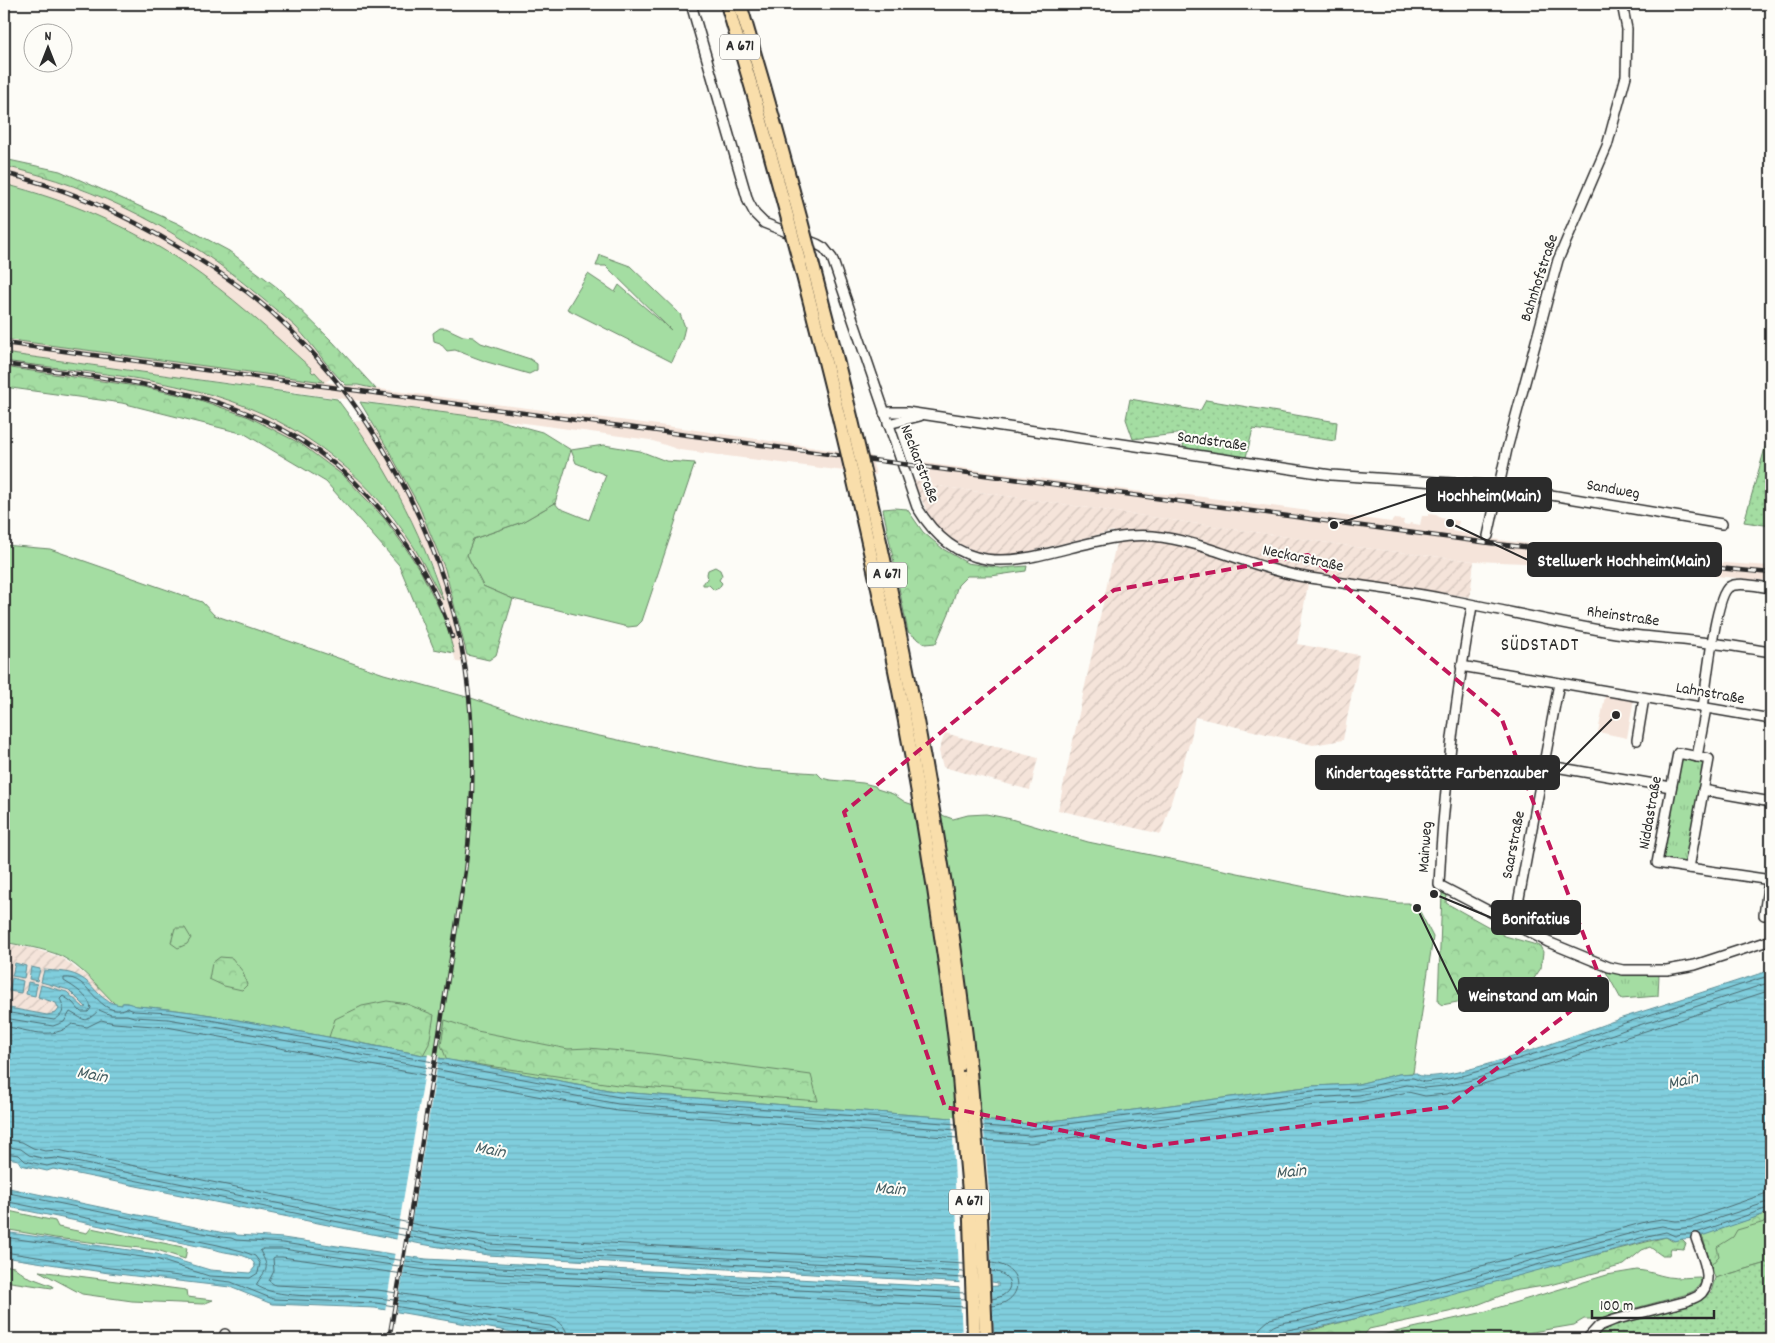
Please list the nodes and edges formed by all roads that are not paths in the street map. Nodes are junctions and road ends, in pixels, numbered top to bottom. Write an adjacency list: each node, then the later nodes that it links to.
1 (691, 4): 6 (street, Neckarstraße)
2 (727, 4): 5 (highway, A 671)
3 (740, 4): 5 (highway, A 671)
4 (1622, 4): 9 (street, Bahnhofstraße)
5 (758, 88): 33 (highway, A 671, bridge); 34 (highway, A 671, bridge)
6 (884, 413): 7 (street, Sandstraße); 8 (street, Neckarstraße)
7 (923, 416): 8 (street, Sandstraße); 9 (street, Sandstraße)
8 (888, 424): 13 (street, Neckarstraße)
9 (1498, 486): 10 (street, Sandweg); 11 (street, Bahnhofstraße)
10 (1722, 524)
11 (1488, 536)
12 (1771, 588): 14 (street)
13 (1472, 606): 14 (street, Rheinstraße); 16 (street, Mainweg)
14 (1712, 643): 15 (street, Rheinstraße); 19 (street)
15 (1771, 652)
16 (1461, 666): 17 (street, Lahnstraße); 30 (street, Mainweg)
17 (1559, 683): 18 (street, Lahnstraße); 23 (street, Saarstraße)
18 (1644, 698): 19 (street, Lahnstraße); 21 (street)
19 (1704, 708): 20 (street, Lahnstraße); 22 (street)
20 (1771, 719)
21 (1637, 740)
22 (1697, 757): 24 (street, Niddastraße); 25 (street)
23 (1544, 765): 24 (street); 30 (street, Saarstraße)
24 (1671, 788): 27 (street, Niddastraße)
25 (1703, 790): 26 (street); 27 (street)
26 (1771, 802)
27 (1689, 868): 28 (street)
28 (1770, 880): 29 (street)
29 (1764, 915)
30 (1514, 925): 31 (street, Mainweg)
31 (1771, 940)
32 (1696, 1238): 35 (street)
33 (974, 1339)
34 (986, 1339)
35 (1587, 1339)

